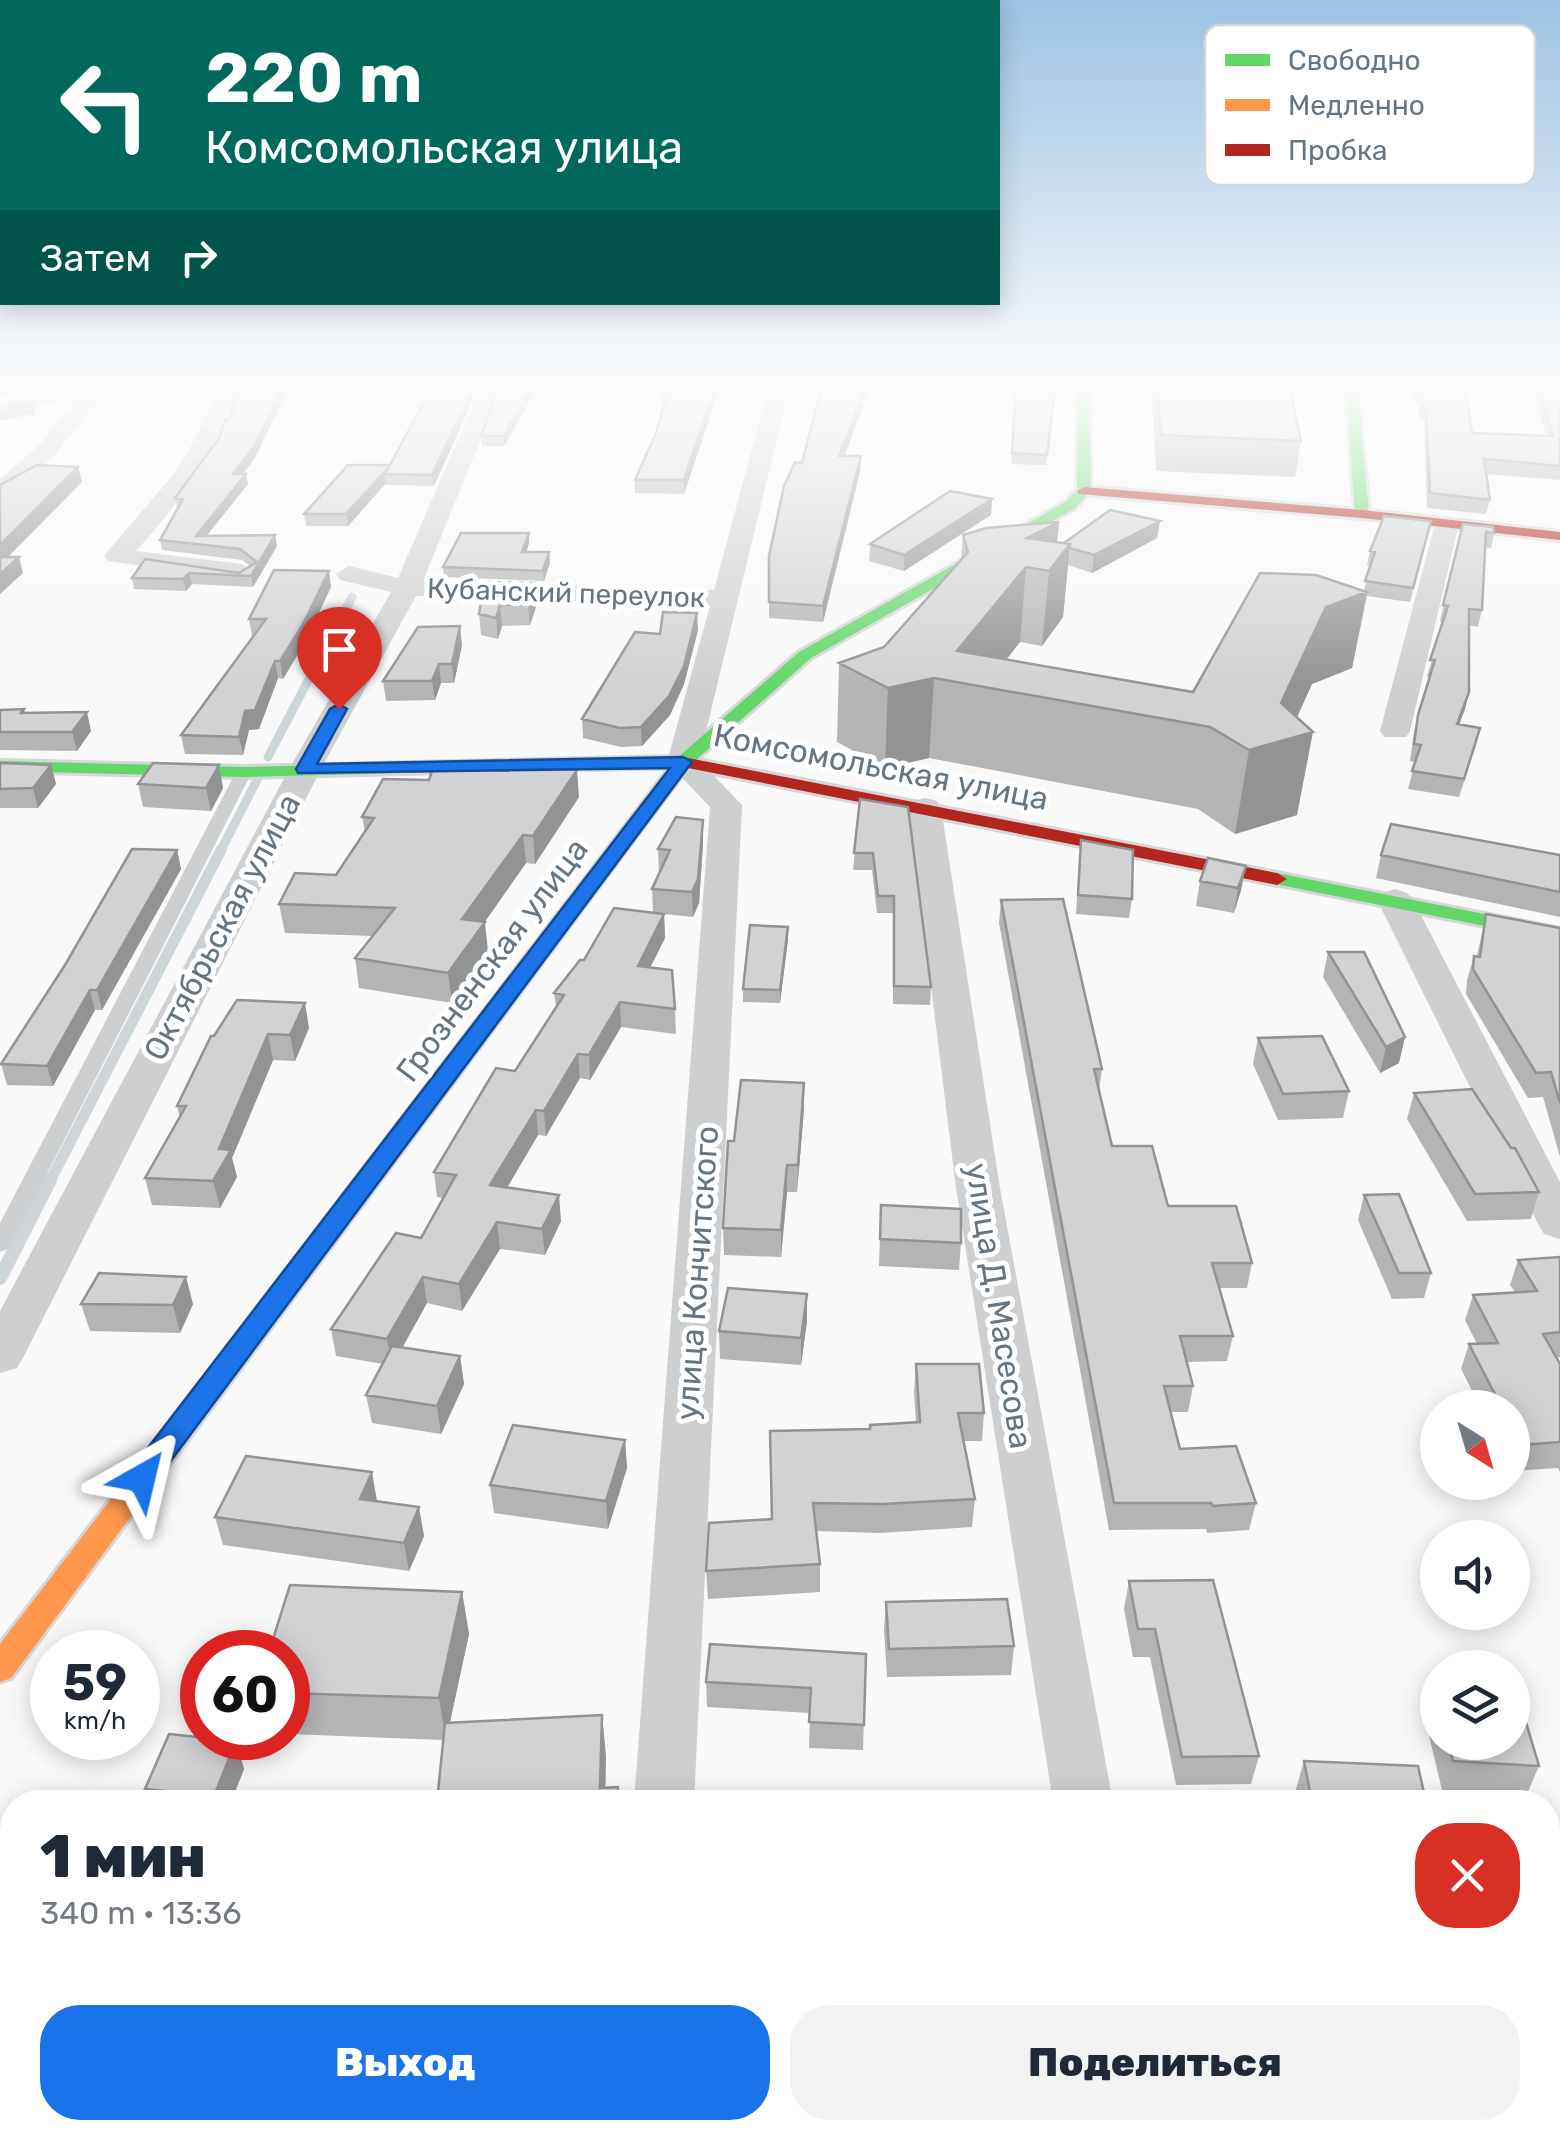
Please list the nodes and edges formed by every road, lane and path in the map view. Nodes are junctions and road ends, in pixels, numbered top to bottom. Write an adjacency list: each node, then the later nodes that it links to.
1 (176, 489): 9 (street)
2 (450, 489): 11 (street, Октябрьская улица)
3 (753, 489): 12 (street)
4 (1360, 489): 6 (street)
5 (1084, 491): 6 (street); 14 (street, Грозненская улица)
6 (1362, 514): 7 (street)
7 (1448, 524): 8 (street); 13 (street)
8 (1560, 536)
9 (242, 572)
10 (349, 574): 11 (street, Кубанский переулок)
11 (407, 588): 12 (street, Кубанский переулок); 16 (street, Октябрьская улица)
12 (724, 598): 14 (street)
13 (1395, 731)
14 (683, 762): 16 (street, Комсомольская улица); 18 (street, Комсомольская улица); 24 (street, Грозненская улица); 25 (street, улица Кончитского)
15 (0, 766): 17 (street, Комсомольская улица)
16 (304, 769): 17 (street, Комсомольская улица); 23 (street, Октябрьская улица)
17 (244, 772): 22 (lane)
18 (925, 808): 19 (street, Комсомольская улица); 26 (street, улица Д. Масесова)
19 (1395, 900): 20 (street, Комсомольская улица); 21 (street)
20 (1560, 935)
21 (1560, 1224)
22 (0, 1244)
23 (0, 1356)
24 (0, 1668)
25 (665, 1790)
26 (1081, 1790)

